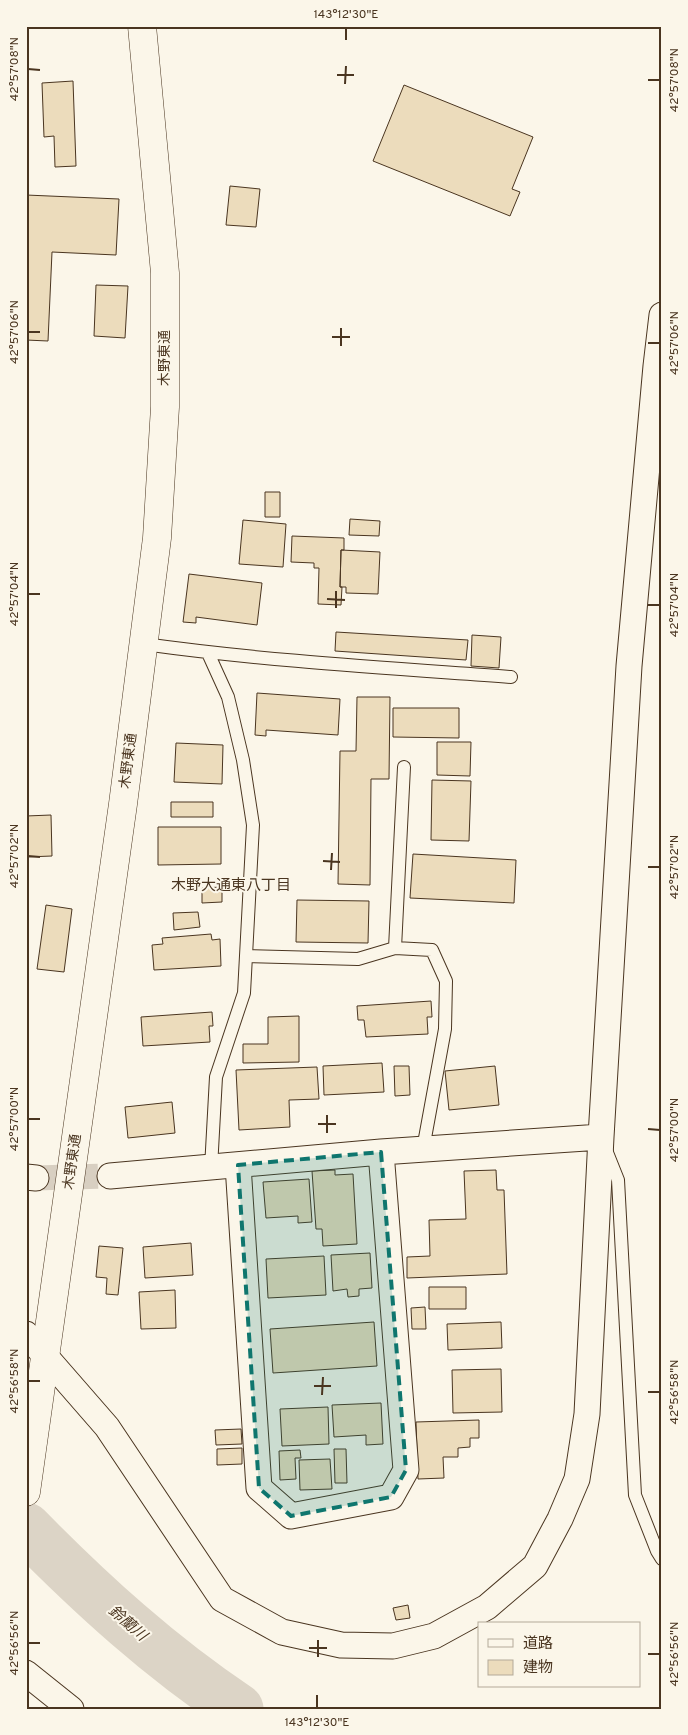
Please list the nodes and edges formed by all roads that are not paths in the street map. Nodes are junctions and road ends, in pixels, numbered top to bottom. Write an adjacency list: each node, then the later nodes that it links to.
1 (142, 26): 3 (street, 木野東通)
2 (662, 315): 9 (street)
3 (144, 644): 4 (lane); 16 (street, 木野東通)
4 (208, 653): 5 (lane); 8 (lane)
5 (511, 677)
6 (404, 767): 7 (lane)
7 (395, 948): 8 (lane); 10 (lane)
8 (246, 956): 13 (lane)
9 (601, 1137): 10 (street); 16 (street); 18 (lane)
10 (423, 1149): 11 (street)
11 (380, 1152): 12 (street); 12 (street)
12 (238, 1165): 13 (street)
13 (211, 1168): 14 (street)
14 (110, 1176)
15 (26, 1334): 16 (street)
16 (45, 1358): 17 (street, 木野東通)
17 (26, 1492)
18 (662, 1559)
19 (26, 1673): 20 (street)
20 (70, 1709)

